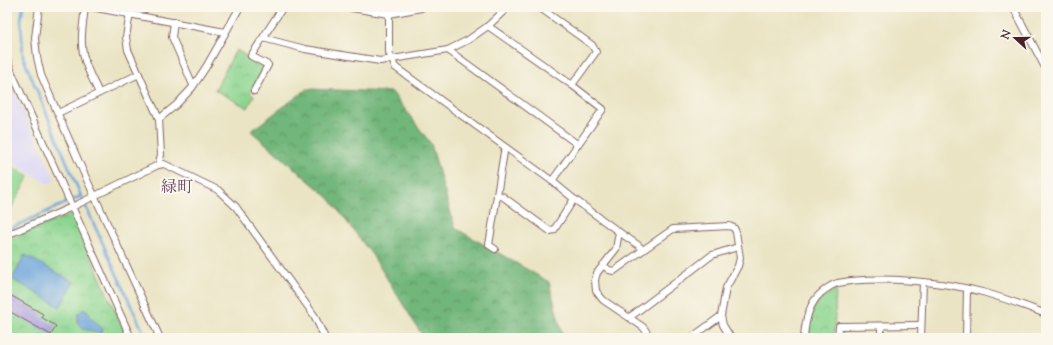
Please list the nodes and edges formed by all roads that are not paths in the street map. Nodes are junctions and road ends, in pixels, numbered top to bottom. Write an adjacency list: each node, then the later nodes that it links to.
1 (39, 7): 27 (street)
2 (85, 7): 26 (street)
3 (91, 7): 13 (street)
4 (131, 7): 13 (street)
5 (240, 7): 16 (street)
6 (283, 7): 17 (street)
7 (352, 7): 12 (street)
8 (421, 7): 12 (street)
9 (508, 7): 15 (street)
10 (541, 7): 24 (street)
11 (1013, 7): 21 (street)
12 (389, 10): 20 (street)
13 (130, 14): 14 (street); 22 (street)
14 (174, 22): 16 (street); 23 (street)
15 (488, 26): 18 (street); 24 (street)
16 (225, 32): 23 (street)
17 (263, 38): 20 (street); 25 (street)
18 (448, 50): 20 (street); 29 (street)
19 (7, 58): 36 (street)
20 (391, 59): 30 (street)
21 (1046, 69)
22 (139, 74): 26 (street); 28 (street)
23 (194, 85): 28 (street)
24 (572, 85): 29 (street)
25 (254, 91)
26 (99, 93): 27 (street)
27 (58, 113): 34 (street)
28 (159, 119): 31 (street)
29 (577, 144): 32 (street)
30 (506, 148): 32 (street); 33 (street)
31 (158, 165): 34 (street); 52 (street)
32 (552, 181): 35 (street)
33 (497, 195): 35 (street); 40 (street)
34 (93, 196): 36 (street); 51 (street)
35 (574, 199): 37 (street)
36 (72, 204): 38 (street); 50 (street)
37 (619, 232): 41 (street); 42 (street)
38 (7, 236)
39 (738, 246): 41 (street); 46 (street); 47 (street)
40 (495, 249)
41 (643, 250): 42 (street)
42 (603, 265): 47 (street)
43 (923, 282): 44 (street); 48 (street); 56 (street)
44 (967, 289): 45 (street); 60 (street)
45 (1046, 314)
46 (721, 316): 54 (street); 55 (street)
47 (630, 317): 53 (street)
48 (921, 325): 49 (street); 59 (street)
49 (881, 326): 57 (street); 58 (street)
50 (131, 338)
51 (160, 338)
52 (325, 338)
53 (651, 338)
54 (691, 338)
55 (730, 338)
56 (804, 338)
57 (838, 338)
58 (881, 338)
59 (921, 338)
60 (967, 338)

